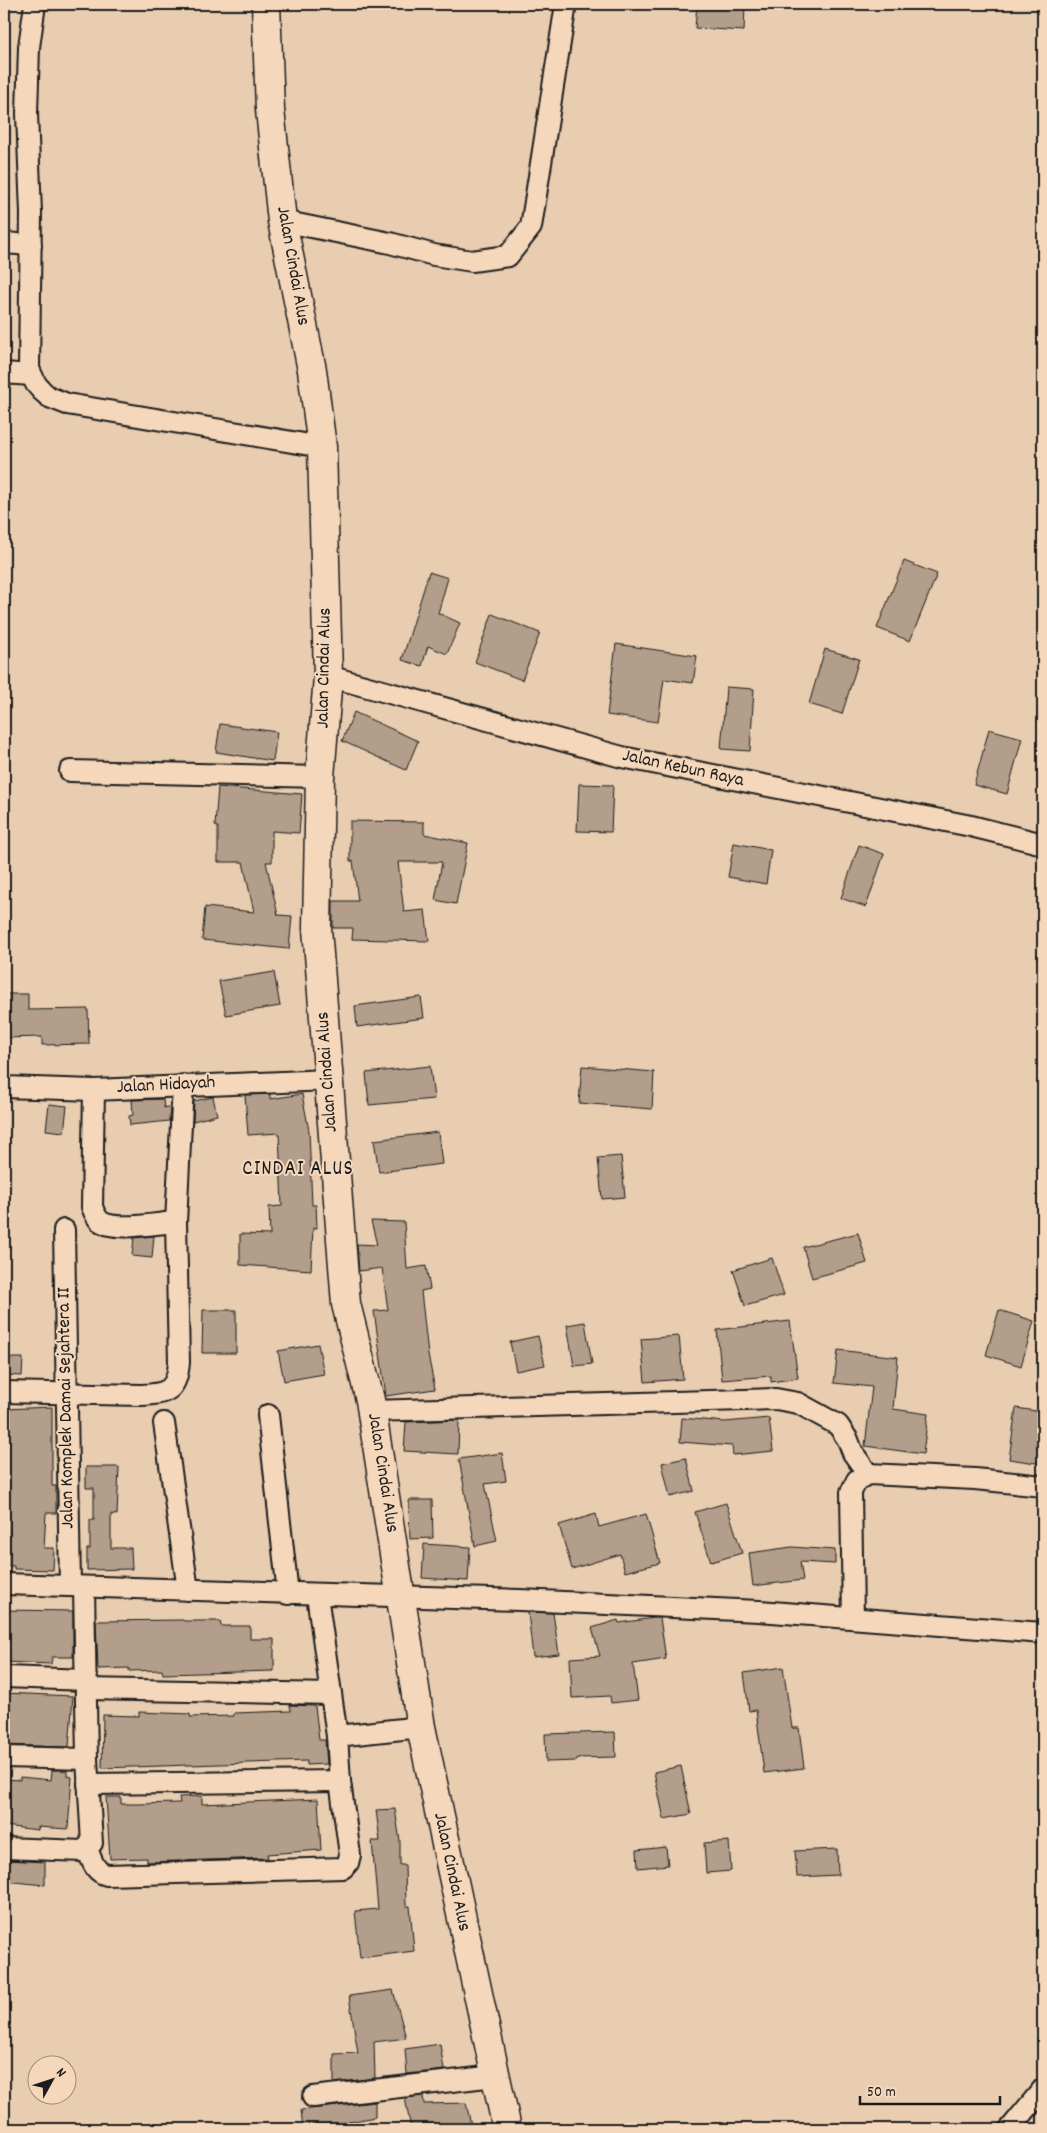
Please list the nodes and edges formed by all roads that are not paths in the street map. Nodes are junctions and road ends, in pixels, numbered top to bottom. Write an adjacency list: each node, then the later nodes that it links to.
1 (35, 4): 6 (street)
2 (266, 4): 4 (street, Jalan Cindai Alus)
3 (566, 4): 4 (street)
4 (282, 221): 9 (street, Jalan Cindai Alus)
5 (4, 243): 6 (street)
6 (31, 245): 8 (street)
7 (4, 373): 8 (street)
8 (31, 376): 9 (street)
9 (322, 447): 10 (street, Jalan Cindai Alus)
10 (328, 676): 12 (street, Jalan Cindai Alus); 13 (street, Jalan Kebun Raya)
11 (70, 770): 12 (street)
12 (320, 777): 14 (street, Jalan Cindai Alus)
13 (1043, 844)
14 (328, 1080): 15 (street, Jalan Hidayah); 22 (street, Jalan Cindai Alus)
15 (183, 1085): 17 (street, Jalan Hidayah); 18 (street)
16 (4, 1087): 17 (street, Jalan Hidayah)
17 (94, 1090): 18 (street)
18 (176, 1222): 21 (street)
19 (64, 1230): 21 (street, Jalan Komplek Damai Sejahtera II)
20 (4, 1392): 21 (street)
21 (67, 1392): 28 (street, Jalan Komplek Damai Sejahtera II)
22 (371, 1411): 25 (street); 32 (street, Jalan Cindai Alus)
23 (268, 1415): 30 (street)
24 (164, 1423): 29 (street)
25 (868, 1474): 26 (street); 33 (street)
26 (1043, 1486)
27 (4, 1584): 28 (street)
28 (77, 1587): 29 (street); 36 (street, Jalan Komplek Damai Sejahtera II)
29 (188, 1590): 30 (street)
30 (288, 1594): 31 (street)
31 (317, 1595): 32 (street); 37 (street)
32 (402, 1598): 33 (street); 38 (street, Jalan Cindai Alus)
33 (853, 1618): 34 (street)
34 (1043, 1633)
35 (4, 1676): 36 (street)
36 (87, 1684): 37 (street); 41 (street, Jalan Komplek Damai Sejahtera II)
37 (331, 1694): 39 (street)
38 (421, 1727): 39 (street); 46 (street, Jalan Cindai Alus)
39 (337, 1736): 42 (street)
40 (4, 1757): 41 (street)
41 (87, 1759): 43 (street, Jalan Komplek Damai Sejahtera II)
42 (340, 1781): 43 (street); 45 (street)
43 (88, 1784): 45 (street, Jalan Komplek Damai Sejahtera II)
44 (4, 1848): 45 (street)
45 (87, 1849)
46 (495, 2076): 48 (street); 49 (street, Jalan Cindai Alus)
47 (1043, 2089): 50 (street)
48 (313, 2097)
49 (507, 2129)
50 (1010, 2129)

